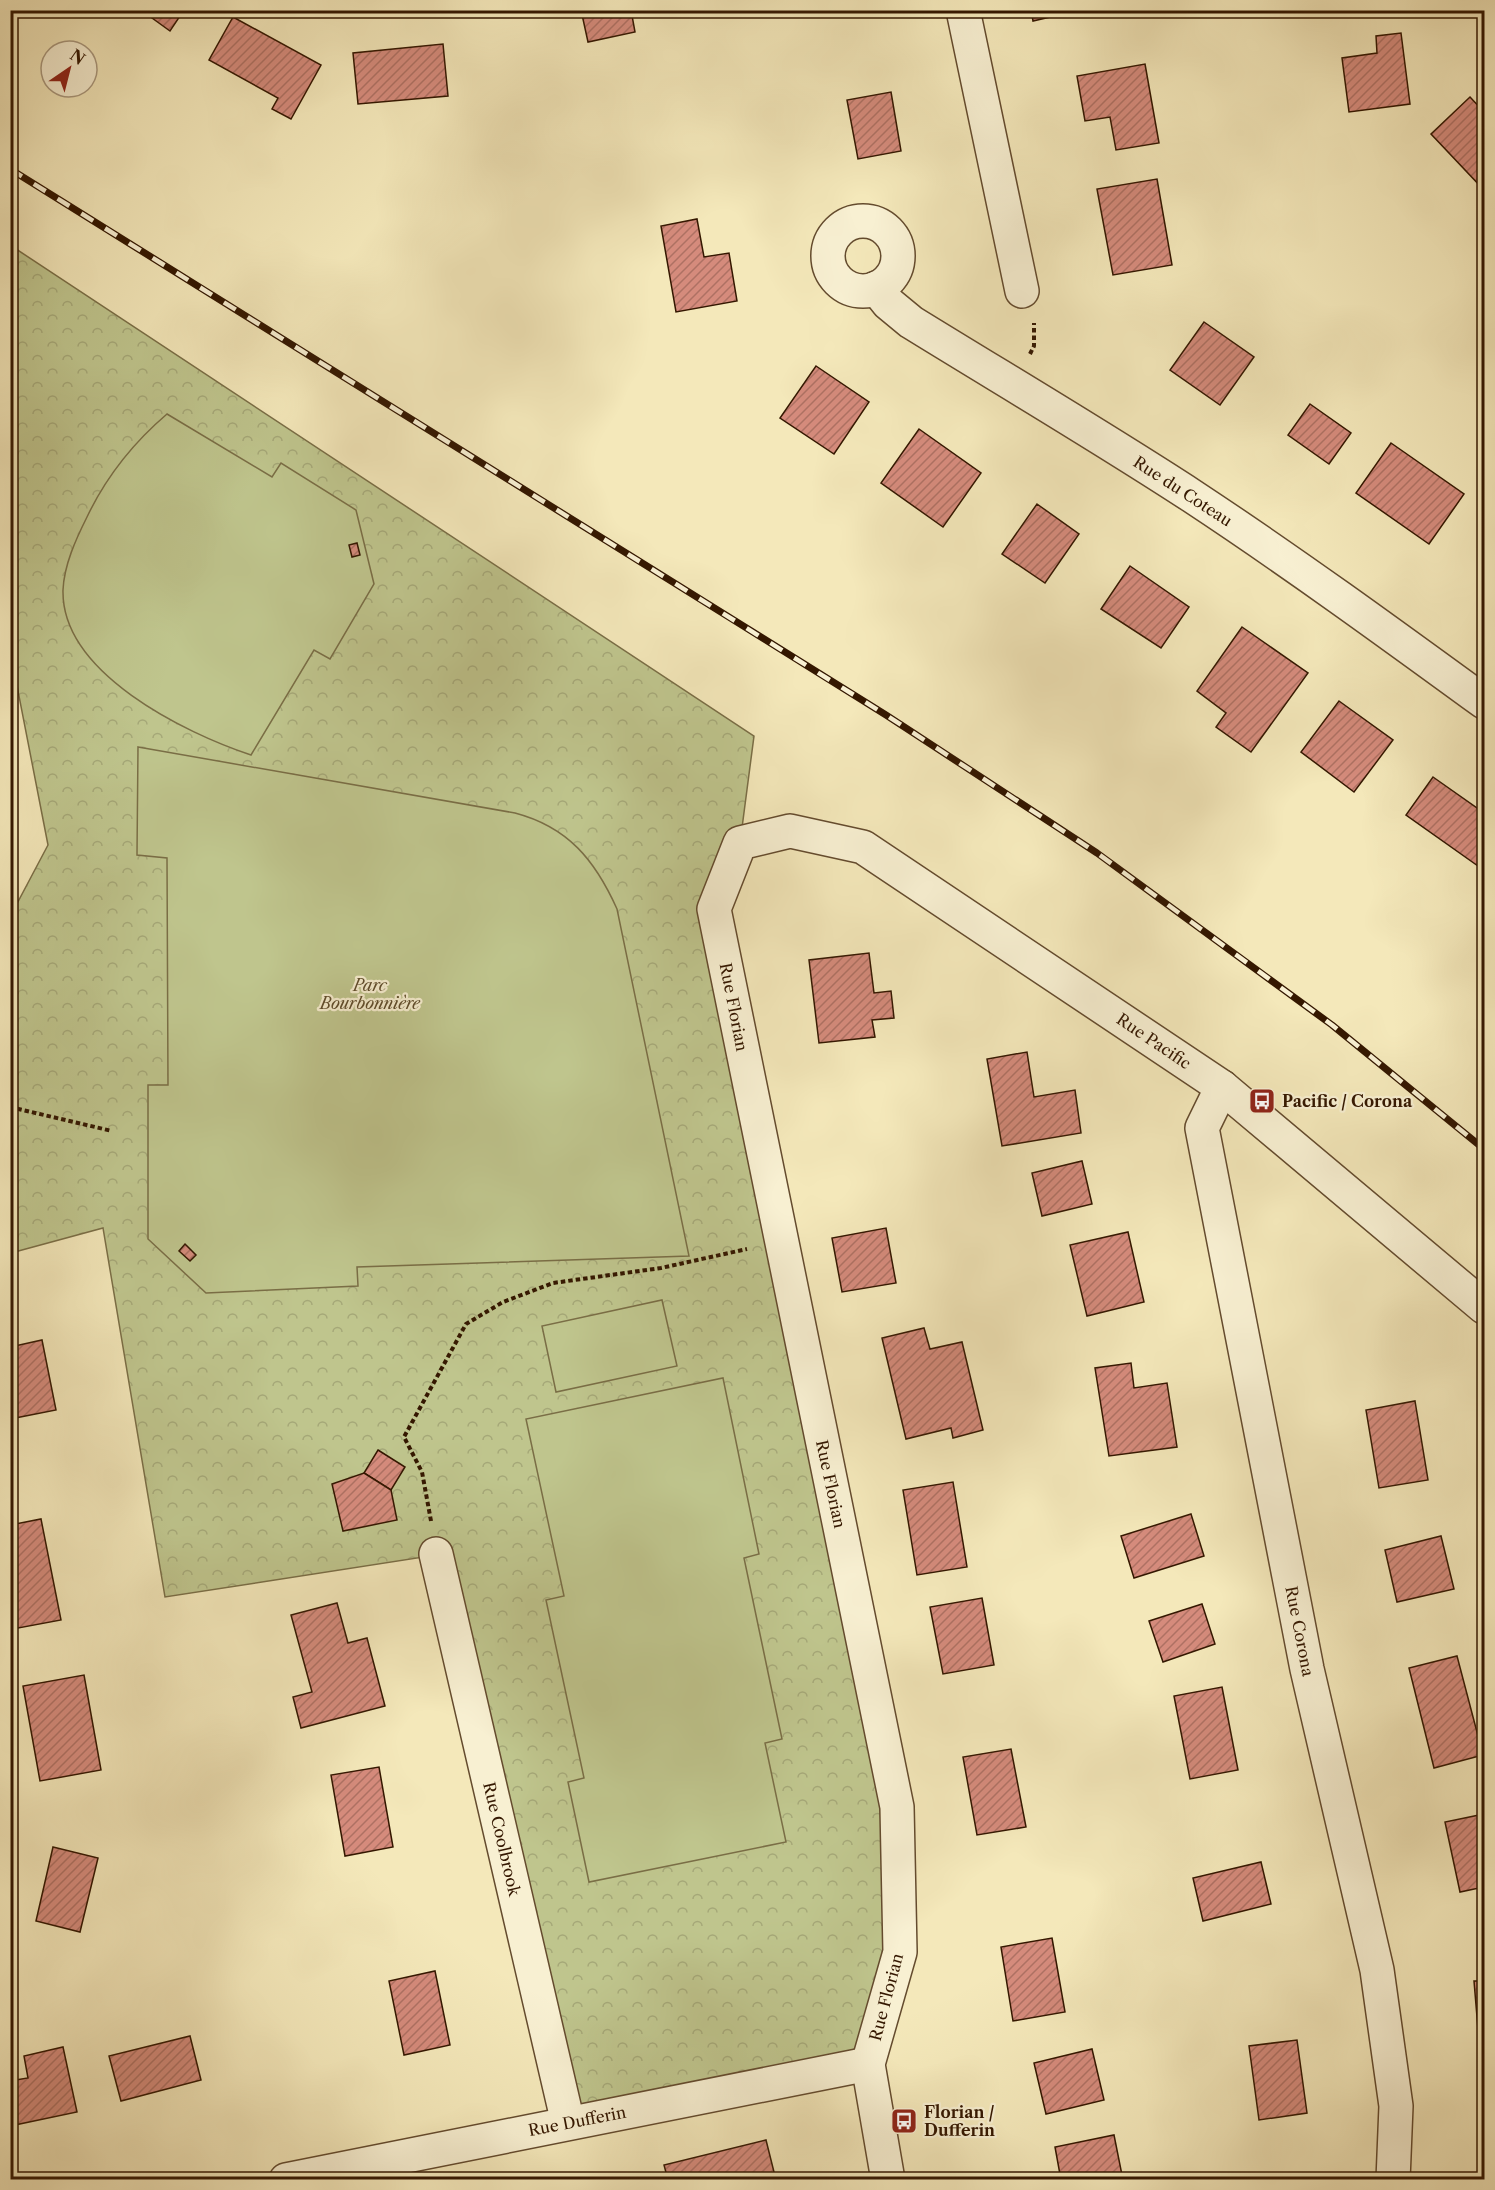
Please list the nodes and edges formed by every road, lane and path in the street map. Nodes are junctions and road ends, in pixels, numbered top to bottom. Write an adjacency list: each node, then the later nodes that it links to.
1 (963, 10): 3 (street)
2 (876, 288): 5 (street, Rue du Coteau)
3 (1028, 302): 4 (path)
4 (1026, 361)
5 (1485, 702)
6 (790, 831): 7 (street, Rue Pacific); 10 (street, Rue Florian)
7 (1222, 1087): 11 (street, Rue Pacific); 17 (street, Rue Corona)
8 (10, 1107): 9 (path)
9 (112, 1131)
10 (782, 1242): 12 (path); 13 (street, Rue Florian)
11 (1485, 1307)
12 (436, 1554): 14 (street, Rue Coolbrook)
13 (868, 2064): 14 (street, Rue Dufferin); 16 (street, Rue Florian)
14 (568, 2123): 15 (street, Rue Dufferin)
15 (286, 2180)
16 (888, 2180)
17 (1393, 2180)

